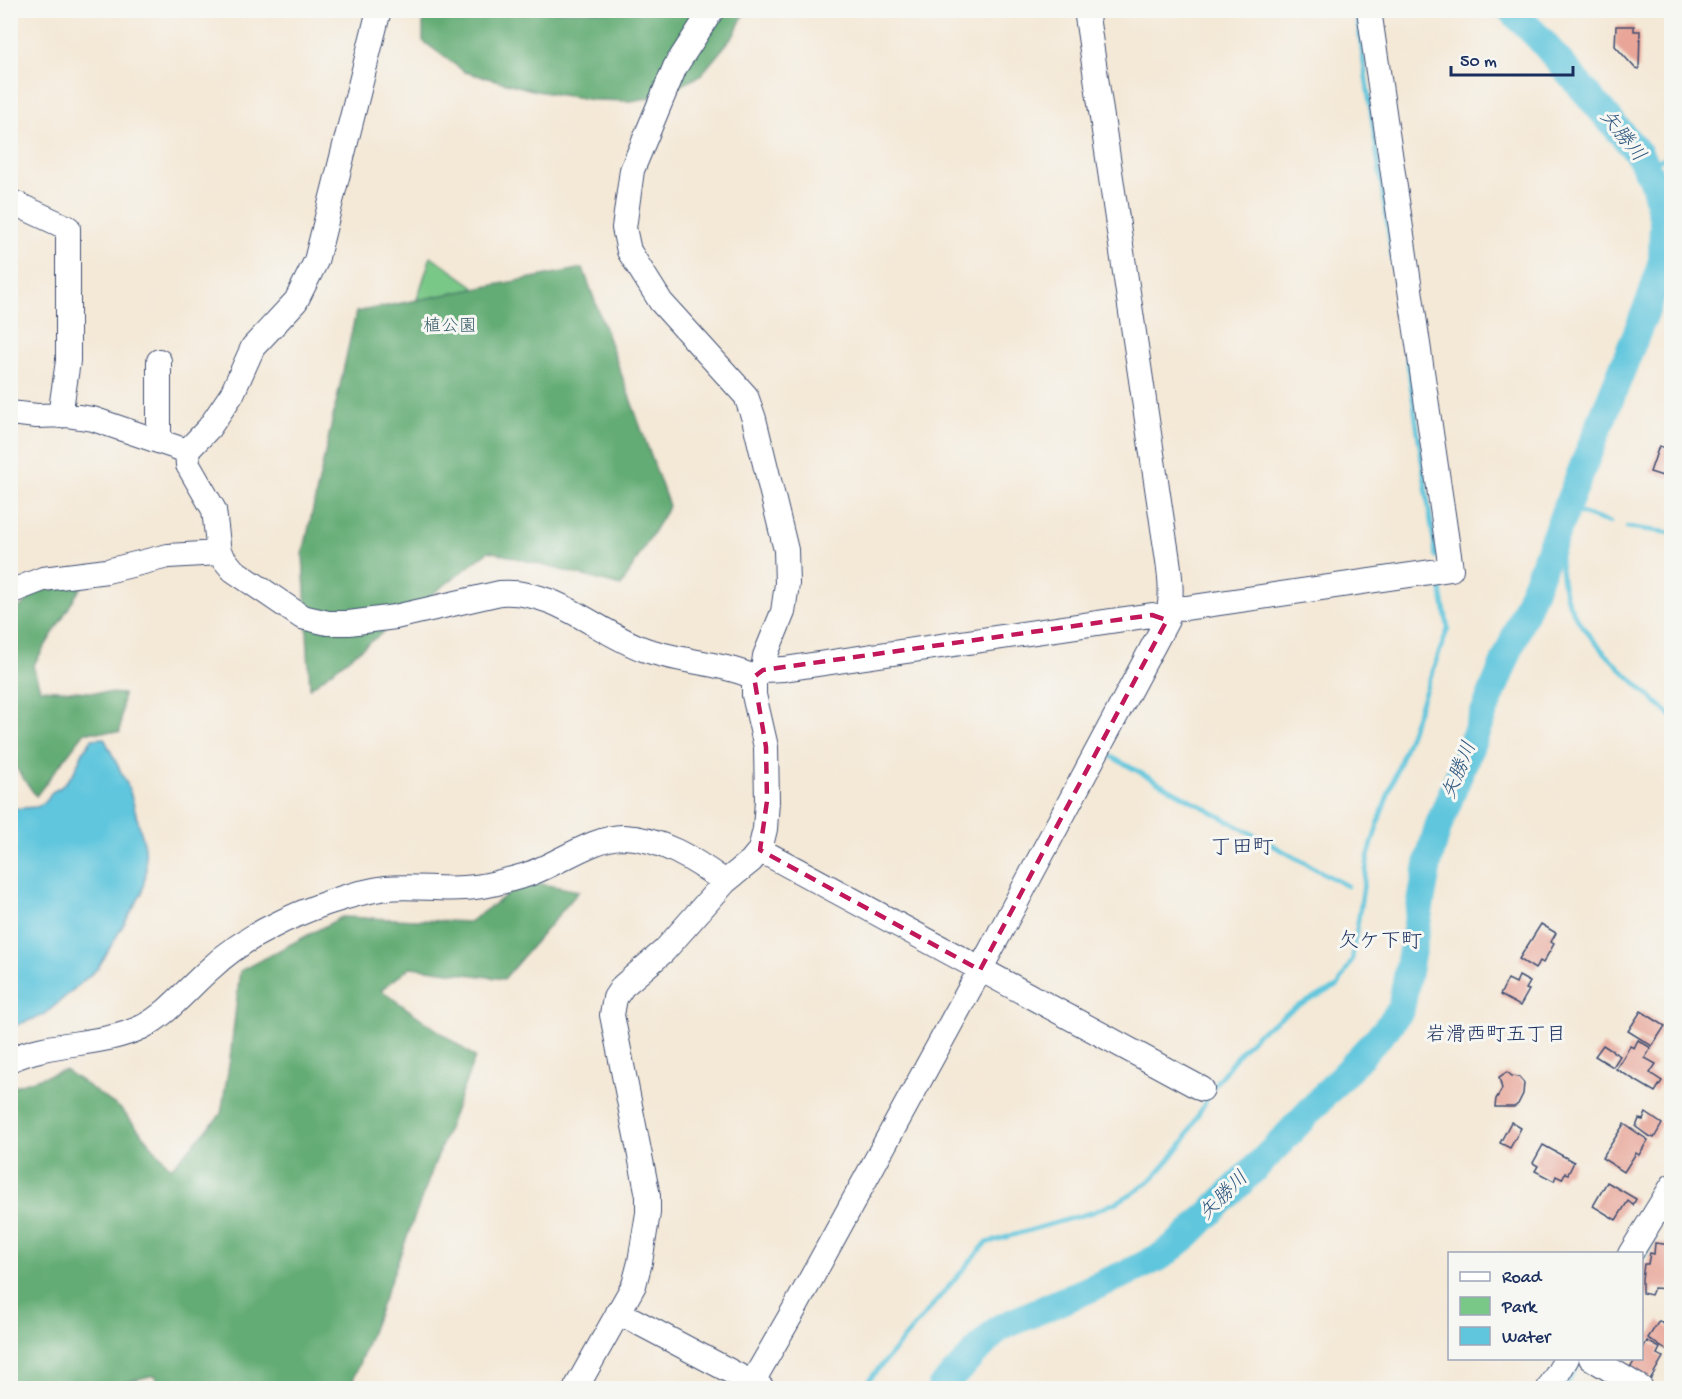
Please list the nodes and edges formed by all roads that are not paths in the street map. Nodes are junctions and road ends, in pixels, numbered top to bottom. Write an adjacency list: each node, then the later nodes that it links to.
1 (379, 10): 10 (street)
2 (712, 10): 14 (street)
3 (1086, 10): 13 (street)
4 (1369, 10): 13 (street)
5 (10, 201): 8 (street)
6 (159, 361): 9 (street)
7 (10, 413): 8 (street)
8 (60, 416): 9 (street)
9 (159, 441): 10 (street)
10 (187, 451): 11 (street)
11 (219, 554): 12 (street); 14 (street)
12 (10, 592)
13 (1169, 613): 14 (street); 17 (street)
14 (759, 673): 15 (street)
15 (760, 850): 16 (street); 17 (street)
16 (724, 882): 18 (street); 22 (street)
17 (980, 969): 19 (street); 25 (street)
18 (10, 1060)
19 (1202, 1089)
20 (1671, 1186): 21 (street)
21 (1631, 1252)
22 (618, 1312): 25 (street); 26 (street)
23 (1566, 1360): 27 (street)
24 (1594, 1360): 28 (street)
25 (754, 1387)
26 (576, 1389)
27 (1549, 1389)
28 (1641, 1389)

